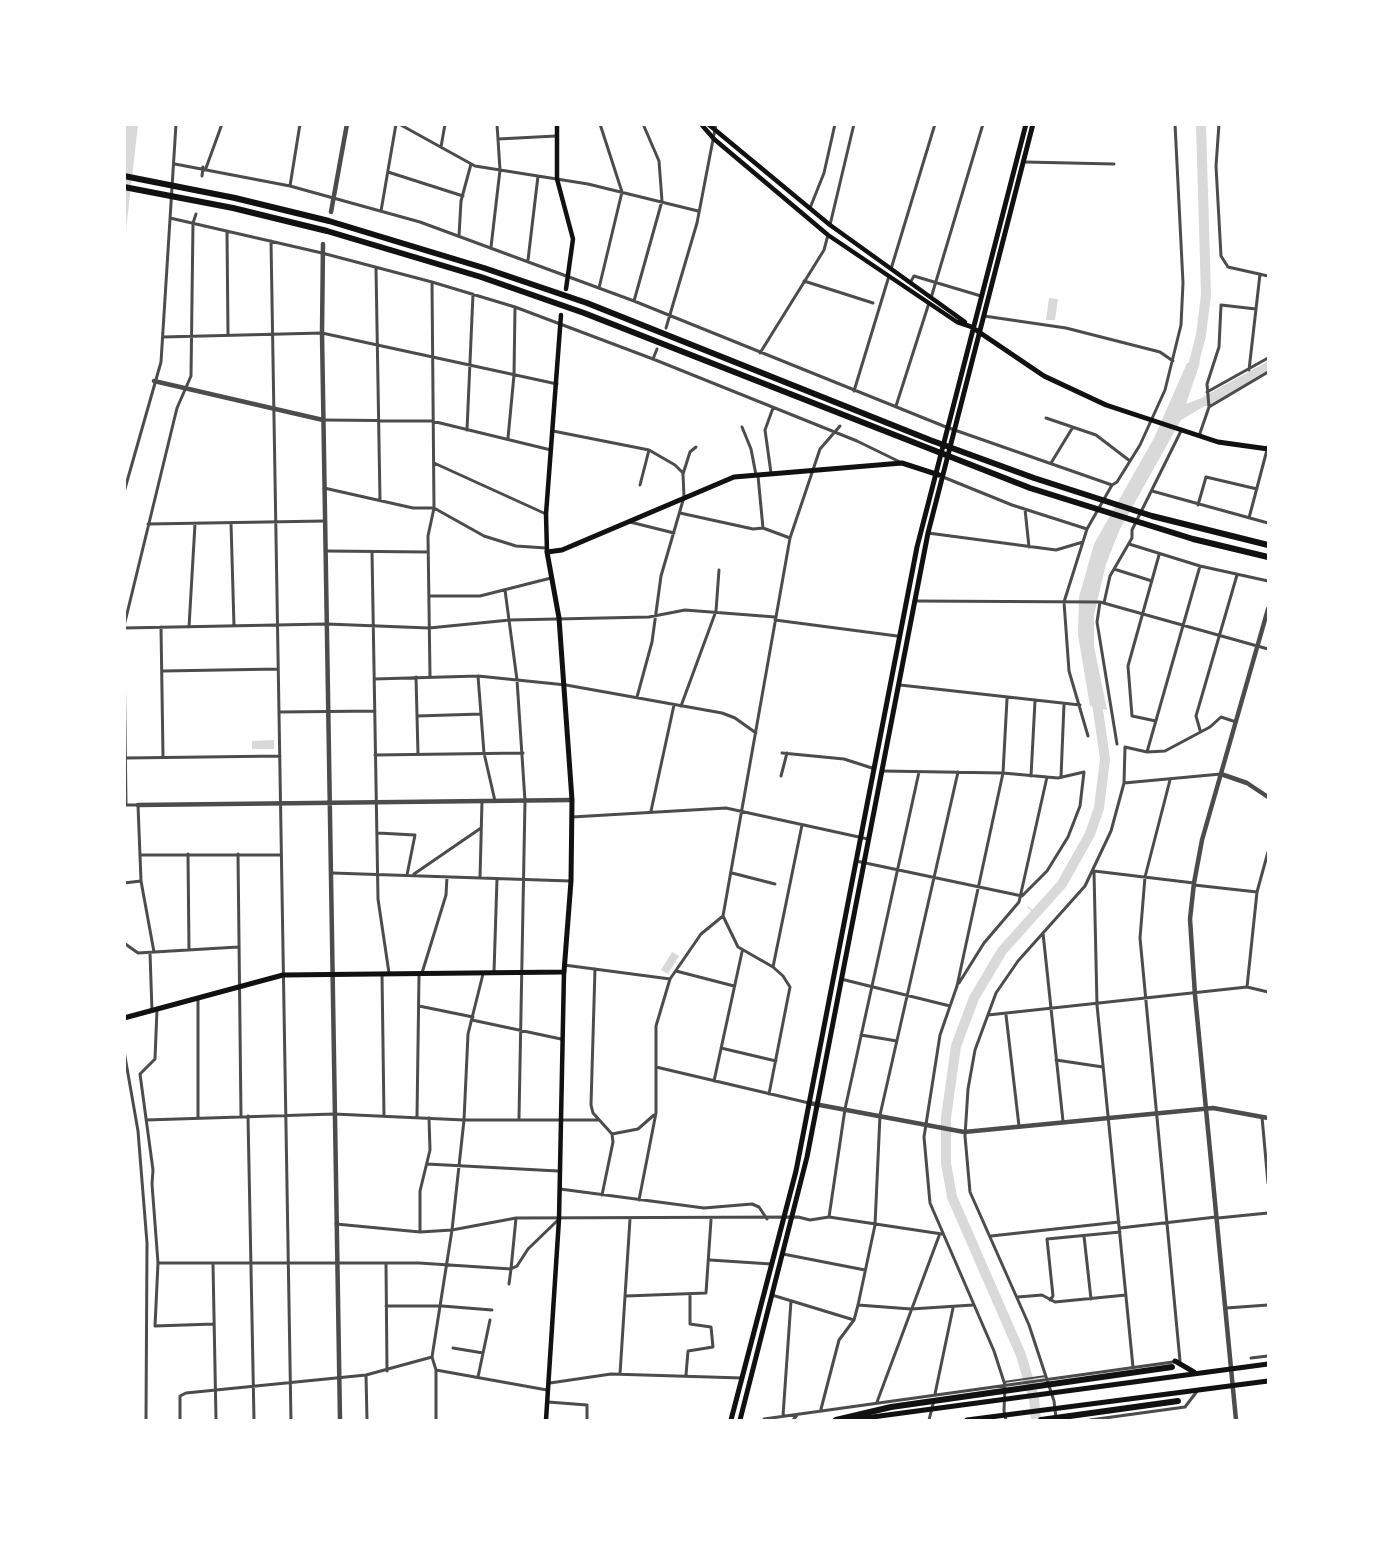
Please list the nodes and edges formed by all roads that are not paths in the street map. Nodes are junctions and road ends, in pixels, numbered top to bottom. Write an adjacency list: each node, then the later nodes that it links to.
1 (176, 124): 28 (street)
2 (222, 124): 31 (street)
3 (300, 124): 38 (street)
4 (347, 124): 42 (street)
5 (398, 124): 26 (street); 33 (street)
6 (445, 124): 26 (street)
7 (497, 124): 24 (street)
8 (557, 124): 23 (main road)
9 (600, 124): 40 (street)
10 (643, 124): 43 (street)
11 (701, 124): 25 (main road)
12 (708, 124): 22 (main road)
13 (716, 124): 22 (street)
14 (835, 124): 44 (street)
15 (854, 124): 51 (street)
16 (935, 124): 61 (street)
17 (984, 124): 68 (street)
18 (1026, 124): 73 (main road)
19 (1033, 124): 27 (main road)
20 (1175, 124): 97 (street)
21 (1219, 124): 62 (street)
22 (715, 132): 25 (street); 44 (main road)
23 (557, 136): 24 (street); 37 (main road)
24 (498, 140): 32 (street)
25 (714, 140): 47 (street); 53 (main road)
26 (441, 147): 29 (street)
27 (1025, 162): 30 (street); 81 (main road)
28 (175, 164): 31 (street); 49 (street)
29 (471, 164): 32 (street); 41 (street)
30 (1114, 164)
31 (205, 168): 35 (street); 38 (street)
32 (500, 170): 36 (street); 57 (street)
33 (388, 172): 41 (street); 45 (street)
34 (124, 176): 170 (highway)
35 (202, 176)
36 (538, 176): 37 (street); 59 (street)
37 (557, 179): 40 (street); 63 (main road)
38 (290, 186): 42 (street)
39 (124, 187): 177 (highway)
40 (622, 192): 43 (street); 70 (street)
41 (463, 196): 54 (street)
42 (335, 198): 45 (street); 46 (street)
43 (662, 201): 47 (street); 74 (street)
44 (810, 208): 51 (main road)
45 (381, 211): 54 (street)
46 (331, 212)
47 (698, 212): 80 (street)
48 (196, 214): 50 (street)
49 (170, 218): 50 (street); 90 (street)
50 (193, 223): 52 (street); 89 (street)
51 (830, 225): 61 (main road)
52 (227, 232): 55 (street); 88 (street)
53 (828, 235): 64 (main road); 66 (street)
54 (459, 236): 57 (street)
55 (270, 241): 58 (street); 87 (street)
56 (323, 244): 58 (street)
57 (491, 247): 59 (street)
58 (322, 253): 60 (street); 86 (street)
59 (528, 260): 63 (street)
60 (376, 267): 67 (street); 91 (street)
61 (891, 270): 69 (main road)
62 (1260, 274): 65 (street); 78 (street)
63 (567, 276): 70 (street); 71 (main road)
64 (889, 276): 75 (main road); 105 (street)
65 (1269, 276)
66 (804, 280): 76 (street); 93 (street)
67 (432, 282): 72 (street); 94 (street)
68 (936, 282): 69 (street); 73 (street); 75 (street)
69 (908, 284): 75 (main road)
70 (599, 288): 74 (street)
71 (566, 289)
72 (473, 294): 77 (street); 98 (street)
73 (982, 296): 83 (main road)
74 (634, 301): 80 (street)
75 (930, 301): 83 (main road); 109 (street)
76 (873, 303)
77 (515, 307): 82 (street); 101 (street)
78 (1256, 309): 99 (street); 106 (street)
79 (561, 315): 82 (main road)
80 (671, 316): 84 (street); 93 (street)
81 (983, 316): 85 (main road); 97 (street)
82 (560, 323): 96 (street); 103 (main road)
83 (972, 327): 85 (main road); 119 (main road)
84 (666, 328)
85 (978, 332): 115 (main road); 121 (main road)
86 (322, 333): 87 (street); 91 (street); 113 (street)
87 (272, 334): 88 (street); 110 (street)
88 (228, 335): 89 (street)
89 (191, 336): 90 (street); 104 (street)
90 (163, 337): 102 (street)
91 (377, 345): 94 (street); 116 (street)
92 (657, 349): 96 (street)
93 (760, 353): 105 (street)
94 (433, 358): 98 (street); 114 (street)
95 (1269, 358): 99 (street)
96 (653, 359): 111 (street)
97 (1173, 361): 115 (street)
98 (471, 367): 101 (street); 122 (street)
99 (1249, 369): 106 (street)
100 (1269, 372): 108 (street)
101 (514, 375): 103 (street); 127 (street)
102 (154, 381): 104 (street); 147 (street)
103 (557, 384): 123 (main road)
104 (185, 388): 110 (street); 162 (street)
105 (854, 391): 107 (street); 109 (street)
106 (1207, 395): 108 (street)
107 (851, 398)
108 (1209, 405): 126 (street)
109 (896, 406): 119 (street)
110 (273, 407): 113 (street); 156 (street)
111 (773, 408): 125 (street); 137 (street)
112 (1046, 418): 120 (street)
113 (323, 420): 116 (street); 144 (street)
114 (432, 421): 116 (street); 122 (street); 133 (street)
115 (1152, 421): 124 (main road); 132 (street)
116 (380, 422): 149 (street)
117 (840, 426): 125 (street)
118 (742, 427): 140 (street)
119 (946, 427): 121 (street); 139 (main road)
120 (1073, 427): 132 (street); 135 (street)
121 (955, 429): 135 (street); 141 (main road)
122 (467, 430): 127 (street)
123 (553, 431): 130 (main road); 131 (street)
124 (1180, 431): 126 (main road); 146 (street)
125 (834, 432): 134 (street); 136 (street)
126 (1199, 437): 129 (main road)
127 (508, 438): 130 (street)
128 (696, 447): 138 (street)
129 (1268, 448): 145 (street)
130 (551, 450): 154 (main road)
131 (649, 450): 138 (street); 142 (street)
132 (1130, 461): 143 (street)
133 (434, 463): 151 (street); 154 (street)
134 (902, 463): 136 (main road); 139 (main road)
135 (1051, 463): 143 (street)
136 (813, 470): 137 (main road); 167 (street)
137 (771, 473): 140 (main road)
138 (683, 474): 148 (street)
139 (935, 474): 141 (main road); 207 (main road)
140 (757, 475): 148 (main road); 163 (street)
141 (943, 477): 152 (street); 166 (main road)
142 (640, 485)
143 (1112, 485): 164 (street)
144 (324, 488): 149 (street); 157 (street)
145 (1257, 489): 150 (street); 155 (street)
146 (1152, 491): 150 (street); 169 (street)
147 (124, 492)
148 (684, 497): 153 (street); 158 (main road)
149 (380, 500): 151 (street)
150 (1198, 505): 155 (street)
151 (434, 508): 173 (street); 175 (street)
152 (1025, 509): 164 (street); 171 (street)
153 (680, 513): 163 (street); 165 (street)
154 (546, 514): 173 (main road)
155 (1249, 518): 161 (street)
156 (276, 521): 157 (street); 159 (street); 200 (street)
157 (325, 521): 172 (street)
158 (628, 521): 165 (street); 173 (main road)
159 (231, 522): 160 (street); 199 (street)
160 (195, 523): 162 (street); 203 (street)
161 (1269, 523)
162 (148, 524): 201 (street)
163 (763, 528): 167 (street)
164 (1087, 529): 168 (street)
165 (674, 533): 193 (street)
166 (928, 533): 171 (street); 187 (main road)
167 (790, 538): 195 (street)
168 (1083, 542): 171 (street); 188 (street)
169 (1129, 544): 176 (street); 179 (street)
170 (1269, 545)
171 (1029, 547)
172 (326, 550): 174 (street); 197 (street)
173 (547, 550): 182 (main road)
174 (372, 552): 175 (street); 204 (street)
175 (428, 552): 186 (street)
176 (1159, 555): 178 (street); 183 (street)
177 (1269, 556)
178 (1200, 566): 181 (street); 198 (street)
179 (1114, 569): 183 (street); 189 (street)
180 (718, 570): 191 (street)
181 (1237, 575): 184 (street); 206 (street)
182 (551, 578): 185 (street); 194 (main road)
183 (1152, 581): 192 (street)
184 (1269, 581)
185 (505, 590): 186 (street); 196 (street)
186 (429, 596): 205 (street)
187 (913, 601): 188 (street); 219 (main road)
188 (1065, 602): 189 (street); 225 (street)
189 (1101, 602): 192 (street); 237 (street)
190 (1269, 609): 208 (street)
191 (716, 611): 193 (street); 195 (street); 226 (street)
192 (1143, 613): 198 (street); 232 (street)
193 (654, 616): 194 (street); 220 (street)
194 (559, 618): 196 (street); 218 (main road)
195 (775, 618): 207 (street); 235 (street)
196 (510, 620): 205 (street); 217 (street)
197 (327, 624): 200 (street); 204 (street); 227 (street)
198 (1183, 625): 206 (street); 232 (street)
199 (234, 626): 200 (street); 203 (street)
200 (277, 626): 211 (street)
201 (124, 627): 202 (street)
202 (161, 627): 203 (street); 212 (street)
203 (189, 627)
204 (373, 627): 205 (street); 216 (street)
205 (429, 628): 213 (street)
206 (1219, 634): 208 (street); 234 (street)
207 (897, 636): 248 (main road)
208 (1258, 646): 209 (street); 233 (street)
209 (1269, 649)
210 (124, 651): 247 (street)
211 (278, 669): 212 (street); 229 (street)
212 (163, 671): 245 (street)
213 (430, 676): 214 (street); 215 (street)
214 (478, 676): 217 (street); 230 (street)
215 (416, 677): 216 (street); 231 (street)
216 (374, 679): 228 (street)
217 (518, 680): 218 (street); 240 (street)
218 (566, 685): 220 (street); 261 (main road)
219 (897, 685): 221 (street); 249 (main road)
220 (637, 697): 224 (street)
221 (1008, 699): 222 (street); 252 (street)
222 (1035, 701): 223 (street); 255 (street)
223 (1064, 704): 225 (street); 257 (street)
224 (674, 705): 226 (street); 270 (street)
225 (1080, 705): 236 (street)
226 (681, 706): 235 (street)
227 (329, 711): 228 (street); 229 (street); 265 (street)
228 (375, 711): 244 (street)
229 (279, 712): 246 (street)
230 (481, 714): 231 (street); 239 (street)
231 (417, 716): 243 (street)
232 (1156, 721): 238 (street)
233 (1236, 722): 234 (street); 253 (street)
234 (1200, 730): 238 (street)
235 (757, 734): 269 (street)
236 (1088, 736)
237 (1117, 744)
238 (1147, 752): 259 (street)
239 (484, 753): 240 (street); 243 (street); 263 (street)
240 (523, 753): 264 (street)
241 (782, 753): 242 (street)
242 (787, 753): 248 (street); 254 (street)
243 (418, 754): 244 (street)
244 (375, 755): 266 (street)
245 (163, 756): 246 (street); 247 (street)
246 (280, 756): 267 (street)
247 (127, 758): 268 (street)
248 (872, 768): 275 (main road)
249 (880, 771): 250 (street); 276 (main road)
250 (919, 772): 251 (street); 284 (street)
251 (958, 772): 252 (street); 292 (street)
252 (1003, 773): 255 (street); 302 (street)
253 (1221, 774): 258 (street); 260 (street); 301 (street)
254 (781, 776)
255 (1031, 776): 256 (street)
256 (1047, 777): 257 (street); 304 (street)
257 (1061, 777): 304 (street)
258 (1170, 780): 259 (street); 293 (street)
259 (1124, 783): 285 (street)
260 (1269, 797)
261 (572, 800): 264 (street); 271 (main road)
262 (482, 801): 263 (street); 266 (street); 273 (street)
263 (495, 801): 264 (street)
264 (525, 801): 296 (street)
265 (329, 802): 266 (street); 267 (street); 286 (street)
266 (377, 802): 274 (street)
267 (281, 804): 268 (street); 281 (street)
268 (138, 805): 280 (street)
269 (744, 810): 270 (street); 272 (street); 287 (street)
270 (651, 812): 271 (street)
271 (572, 817): 297 (main road)
272 (802, 825): 275 (street); 312 (street)
273 (481, 828): 290 (street); 294 (street)
274 (377, 833): 288 (street); 289 (street)
275 (860, 837): 276 (street); 282 (main road)
276 (868, 839): 283 (main road)
277 (1269, 852): 303 (street)
278 (188, 854): 279 (street); 280 (street); 309 (street)
279 (238, 854): 281 (street); 308 (street)
280 (141, 855): 298 (street)
281 (281, 855): 322 (street)
282 (855, 861): 283 (street); 356 (main road)
283 (864, 862): 284 (street); 324 (main road)
284 (897, 870): 292 (street); 326 (street)
285 (1094, 871): 293 (street); 306 (street); 335 (street)
286 (332, 873): 288 (street); 321 (street)
287 (732, 873): 300 (street); 305 (street)
288 (378, 874): 289 (street); 319 (street)
289 (407, 875): 290 (street)
290 (412, 875): 291 (street)
291 (447, 876): 294 (street); 320 (street)
292 (935, 877): 302 (street); 331 (street)
293 (1145, 877): 301 (street); 334 (street)
294 (480, 878): 295 (street)
295 (497, 879): 296 (street); 317 (street)
296 (524, 880): 297 (street); 318 (street)
297 (572, 881): 313 (main road)
298 (141, 882): 299 (street); 310 (street)
299 (124, 883)
300 (775, 884)
301 (1194, 884): 303 (street); 332 (street)
302 (979, 887): 304 (street); 327 (street)
303 (1257, 892): 329 (street)
304 (1022, 896): 327 (street)
305 (723, 916): 311 (street); 315 (street)
306 (1043, 933): 338 (street); 341 (street)
307 (124, 943): 310 (street)
308 (238, 947): 309 (street); 328 (street)
309 (189, 950): 310 (street)
310 (152, 952): 339 (street)
311 (742, 952): 312 (street); 325 (street)
312 (773, 967): 351 (street)
313 (564, 969): 314 (street); 318 (main road); 346 (main road)
314 (595, 969): 323 (street); 378 (street)
315 (676, 971): 323 (street); 325 (street)
316 (483, 972): 317 (main road); 320 (main road); 343 (street)
317 (494, 972): 318 (main road)
318 (522, 972): 344 (street)
319 (385, 973): 320 (main road); 321 (main road); 367 (street)
320 (421, 973): 336 (street)
321 (333, 974): 322 (main road); 362 (street)
322 (283, 975): 328 (main road); 366 (street)
323 (670, 979): 352 (street)
324 (841, 979): 326 (street); 357 (main road)
325 (734, 986): 348 (street)
326 (871, 986): 331 (street); 345 (street)
327 (957, 986): 337 (street)
328 (240, 987): 333 (main road); 364 (street)
329 (1247, 987): 330 (street); 332 (street)
330 (1269, 992)
331 (907, 995): 337 (street); 347 (street)
332 (1195, 995): 334 (street); 358 (street)
333 (198, 998): 339 (main road); 368 (street)
334 (1144, 999): 335 (street); 361 (street)
335 (1097, 1005): 338 (street); 353 (street)
336 (419, 1006): 343 (street); 369 (street)
337 (950, 1006): 380 (street)
338 (1051, 1009): 340 (street); 350 (street)
339 (154, 1010): 342 (main road); 375 (street)
340 (1006, 1014): 341 (street); 381 (street)
341 (987, 1015): 382 (street)
342 (124, 1018)
343 (472, 1019): 344 (street); 376 (street)
344 (520, 1030): 346 (street); 372 (street)
345 (861, 1035): 347 (street); 359 (street)
346 (561, 1039): 377 (main road)
347 (897, 1041): 363 (street)
348 (721, 1048): 351 (street); 354 (street)
349 (124, 1051): 480 (street)
350 (1056, 1060): 353 (street); 379 (street)
351 (776, 1061): 355 (street)
352 (656, 1067): 354 (street); 360 (street)
353 (1104, 1067): 373 (street)
354 (714, 1081): 355 (street)
355 (769, 1094): 356 (street)
356 (809, 1103): 357 (street); 392 (main road)
357 (817, 1104): 359 (street); 393 (main road)
358 (1206, 1108): 361 (street); 370 (street); 397 (street)
359 (845, 1109): 363 (street); 394 (street)
360 (656, 1113): 383 (street); 390 (street)
361 (1156, 1113): 373 (street); 402 (street)
362 (334, 1114): 366 (street); 367 (street); 403 (street)
363 (880, 1114): 380 (street); 404 (street)
364 (241, 1116): 365 (street); 368 (street)
365 (248, 1116): 366 (street); 416 (street)
366 (285, 1116): 413 (street)
367 (384, 1116): 369 (street)
368 (198, 1117): 375 (street)
369 (417, 1117): 371 (street)
370 (1262, 1117): 374 (street); 387 (street)
371 (429, 1118): 376 (street); 384 (street)
372 (519, 1118): 376 (street); 377 (street)
373 (1108, 1118): 379 (street); 401 (street)
374 (1269, 1118)
375 (146, 1120): 415 (street)
376 (464, 1120): 385 (street)
377 (559, 1120): 378 (street); 386 (main road)
378 (598, 1120): 383 (street)
379 (1063, 1121): 381 (street)
380 (927, 1123): 382 (street); 408 (street)
381 (1018, 1126): 382 (street)
382 (962, 1131): 409 (street)
383 (612, 1134): 389 (street)
384 (427, 1164): 385 (street); 407 (street)
385 (459, 1165): 386 (street); 405 (street)
386 (558, 1171): 388 (main road)
387 (1269, 1183)
388 (558, 1189): 389 (street); 398 (main road)
389 (602, 1195): 390 (street)
390 (639, 1200): 396 (street)
391 (1269, 1214): 397 (street)
392 (784, 1217): 393 (street); 396 (street); 420 (main road)
393 (792, 1217): 394 (street); 411 (main road)
394 (829, 1217): 404 (street)
395 (516, 1218): 398 (street); 405 (street); 421 (street)
396 (767, 1218): 400 (street)
397 (1218, 1218): 402 (street); 438 (street)
398 (560, 1219): 399 (street); 421 (street); 464 (main road)
399 (630, 1219): 400 (street); 427 (street)
400 (711, 1219): 412 (street)
401 (1119, 1222): 406 (street); 409 (street)
402 (1168, 1223): 406 (street); 449 (street)
403 (336, 1224): 407 (street); 414 (street)
404 (875, 1226): 408 (street); 422 (street)
405 (452, 1230): 407 (street); 419 (street)
406 (1120, 1230): 410 (street); 426 (street)
407 (420, 1232)
408 (941, 1235): 433 (street); 439 (street)
409 (991, 1236): 428 (street)
410 (1084, 1236): 429 (street); 430 (street)
411 (783, 1254): 422 (street); 425 (main road)
412 (710, 1260): 420 (street); 424 (street)
413 (288, 1262): 414 (street); 416 (street); 465 (street)
414 (337, 1262): 417 (street); 459 (street)
415 (158, 1263): 418 (street); 443 (street)
416 (252, 1263): 418 (street); 468 (street)
417 (386, 1263): 419 (street); 435 (street)
418 (213, 1264): 443 (street)
419 (447, 1264): 421 (street); 436 (street)
420 (772, 1264): 461 (main road)
421 (511, 1269): 423 (street)
422 (865, 1270): 432 (street)
423 (509, 1284)
424 (690, 1295): 427 (street); 458 (street)
425 (772, 1295): 431 (street); 491 (main road)
426 (1126, 1295): 429 (street); 451 (street)
427 (626, 1296): 456 (street)
428 (1018, 1298): 430 (street); 462 (street)
429 (1090, 1299): 430 (street)
430 (1050, 1300)
431 (790, 1301): 442 (street); 479 (street)
432 (858, 1305): 439 (street); 442 (street)
433 (974, 1305): 437 (street); 467 (street)
434 (1269, 1305): 438 (street)
435 (387, 1306): 436 (street); 454 (street)
436 (442, 1306): 440 (street); 447 (street)
437 (952, 1308): 439 (street); 472 (street)
438 (1226, 1308): 452 (street)
439 (911, 1309): 475 (street)
440 (492, 1310)
441 (490, 1320): 445 (street)
442 (854, 1320): 476 (street)
443 (214, 1324): 471 (street)
444 (453, 1348): 445 (street)
445 (483, 1353): 460 (street)
446 (1269, 1356): 448 (street)
447 (432, 1357): 453 (street); 454 (street)
448 (1251, 1358)
449 (1173, 1364): 451 (street); 455 (main road); 467 (highway)
450 (1268, 1364): 452 (main road)
451 (1133, 1367): 462 (street)
452 (1231, 1367): 455 (main road); 466 (street)
453 (436, 1370): 460 (street); 487 (street)
454 (387, 1371): 457 (street)
455 (1196, 1372): 495 (main road)
456 (620, 1374): 458 (street); 464 (street)
457 (366, 1375): 459 (street); 486 (street)
458 (686, 1375): 461 (street)
459 (339, 1377): 465 (street); 485 (street)
460 (478, 1378): 470 (street)
461 (743, 1378): 490 (main road)
462 (1045, 1378): 467 (street); 500 (street)
463 (1269, 1381): 466 (main road)
464 (550, 1383): 470 (main road)
465 (290, 1384): 468 (street); 484 (street)
466 (1232, 1384): 469 (main road); 503 (street)
467 (1005, 1386): 472 (street); 494 (highway); 498 (street)
468 (254, 1387): 471 (street); 483 (street)
469 (1199, 1389): 478 (street); 497 (main road)
470 (547, 1390): 474 (main road)
471 (214, 1392): 481 (street); 482 (street)
472 (935, 1395): 475 (street); 496 (street)
473 (1178, 1401): 499 (highway)
474 (547, 1402): 488 (main road); 489 (street)
475 (877, 1403): 476 (street)
476 (821, 1410): 477 (street)
477 (798, 1414): 479 (street); 493 (street)
478 (1136, 1414): 501 (street); 502 (street)
479 (783, 1416): 492 (street)
480 (146, 1420)
481 (180, 1420)
482 (216, 1420)
483 (254, 1420)
484 (291, 1420)
485 (340, 1420)
486 (367, 1420)
487 (436, 1420)
488 (546, 1420)
489 (587, 1420)
490 (731, 1420)
491 (740, 1420)
492 (766, 1420)
493 (793, 1420)
494 (836, 1420)
495 (850, 1420)
496 (929, 1420)
497 (967, 1420)
498 (1006, 1420)
499 (1041, 1420)
500 (1057, 1420)
501 (1090, 1420)
502 (1136, 1420)
503 (1236, 1420)

